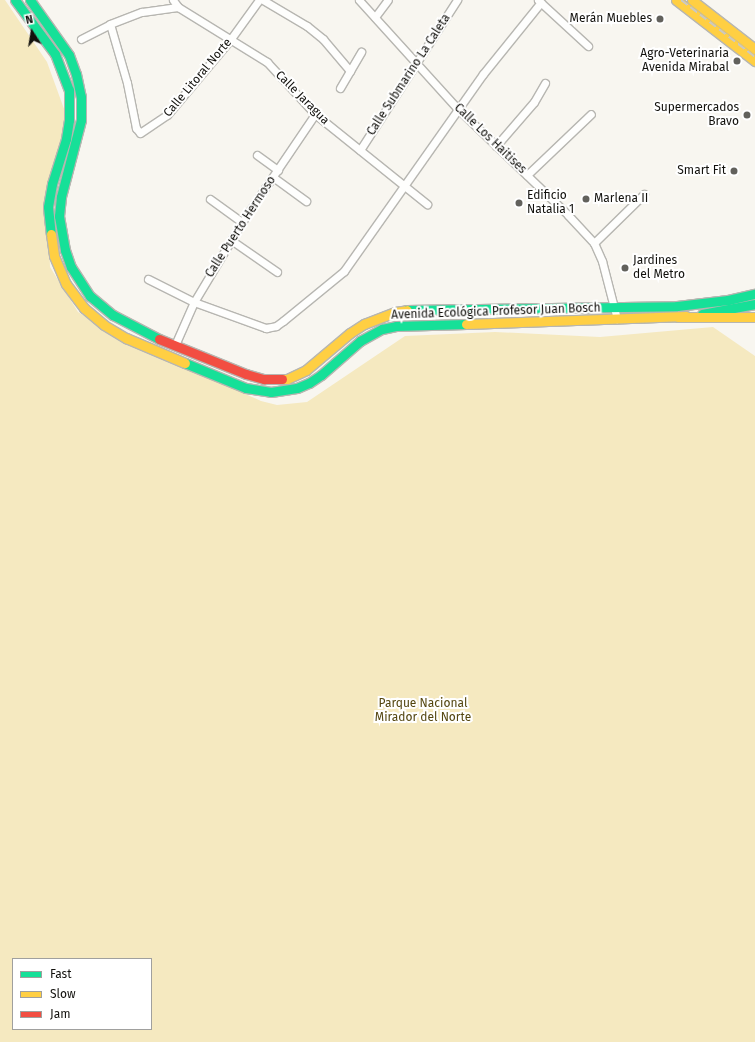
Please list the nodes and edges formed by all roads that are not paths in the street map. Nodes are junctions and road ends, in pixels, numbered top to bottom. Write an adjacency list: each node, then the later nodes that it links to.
1 (15, 0): 53 (street, Avenida Ecológica Profesor Juan Bosch)
2 (30, 0): 51 (street, Avenida Ecológica Profesor Juan Bosch)
3 (173, 0): 12 (street, Calle Jaragua)
4 (259, 0): 16 (street, Calle Litoral Norte)
5 (263, 0): 22 (street)
6 (359, 0): 13 (street, Calle Los Haitises)
7 (388, 0): 13 (street)
8 (458, 0): 20 (street, Calle Submarino La Caleta)
9 (676, 0): 21 (street)
10 (692, 0): 18 (street)
11 (540, 1): 17 (street); 25 (street)
12 (178, 7): 14 (street); 16 (street, Calle Jaragua)
13 (376, 18): 20 (street, Calle Los Haitises)
14 (110, 24): 15 (street); 16 (street, Calle Litoral Norte)
15 (81, 39)
16 (230, 40): 26 (street, Calle Jaragua)
17 (588, 46)
18 (755, 49)
19 (361, 52): 22 (street)
20 (417, 61): 25 (street, Calle Los Haitises); 29 (street, Calle Submarino La Caleta)
21 (755, 61)
22 (350, 71): 24 (street)
23 (546, 83): 28 (street)
24 (340, 88)
25 (458, 109): 28 (street, Calle Los Haitises); 34 (street)
26 (315, 114): 29 (street, Calle Jaragua); 31 (street, Calle Puerto Hermoso)
27 (591, 114): 32 (street)
28 (496, 146): 32 (street, Calle Los Haitises)
29 (360, 150): 34 (street, Calle Jaragua)
30 (257, 155): 31 (street)
31 (278, 170): 33 (street, Calle Puerto Hermoso)
32 (527, 175): 41 (street, Calle Los Haitises)
33 (273, 177): 37 (street); 39 (street, Calle Puerto Hermoso)
34 (404, 187): 38 (street, Calle Jaragua); 45 (street)
35 (644, 194): 41 (street)
36 (210, 200): 39 (street)
37 (306, 202)
38 (427, 204)
39 (242, 222): 40 (street, Calle Puerto Hermoso)
40 (231, 240): 42 (street); 45 (street, Calle Puerto Hermoso)
41 (594, 243): 47 (street, Calle Los Haitises)
42 (277, 272)
43 (148, 279): 45 (street)
44 (755, 294): 47 (street, Avenida Ecológica Profesor Juan Bosch)
45 (194, 302): 51 (street, Calle Puerto Hermoso)
46 (755, 304): 48 (street, Avenida Ecológica Profesor Juan Bosch)
47 (614, 308): 50 (street, Calle Los Haitises); 52 (street, Avenida Ecológica Profesor Juan Bosch)
48 (678, 317): 49 (street); 50 (street, Avenida Ecológica Profesor Juan Bosch)
49 (755, 317)
50 (617, 320): 53 (street, Avenida Ecológica Profesor Juan Bosch)
51 (175, 345): 52 (street, Avenida Ecológica Profesor Juan Bosch)
52 (329, 351): 53 (street)
53 (339, 360)

